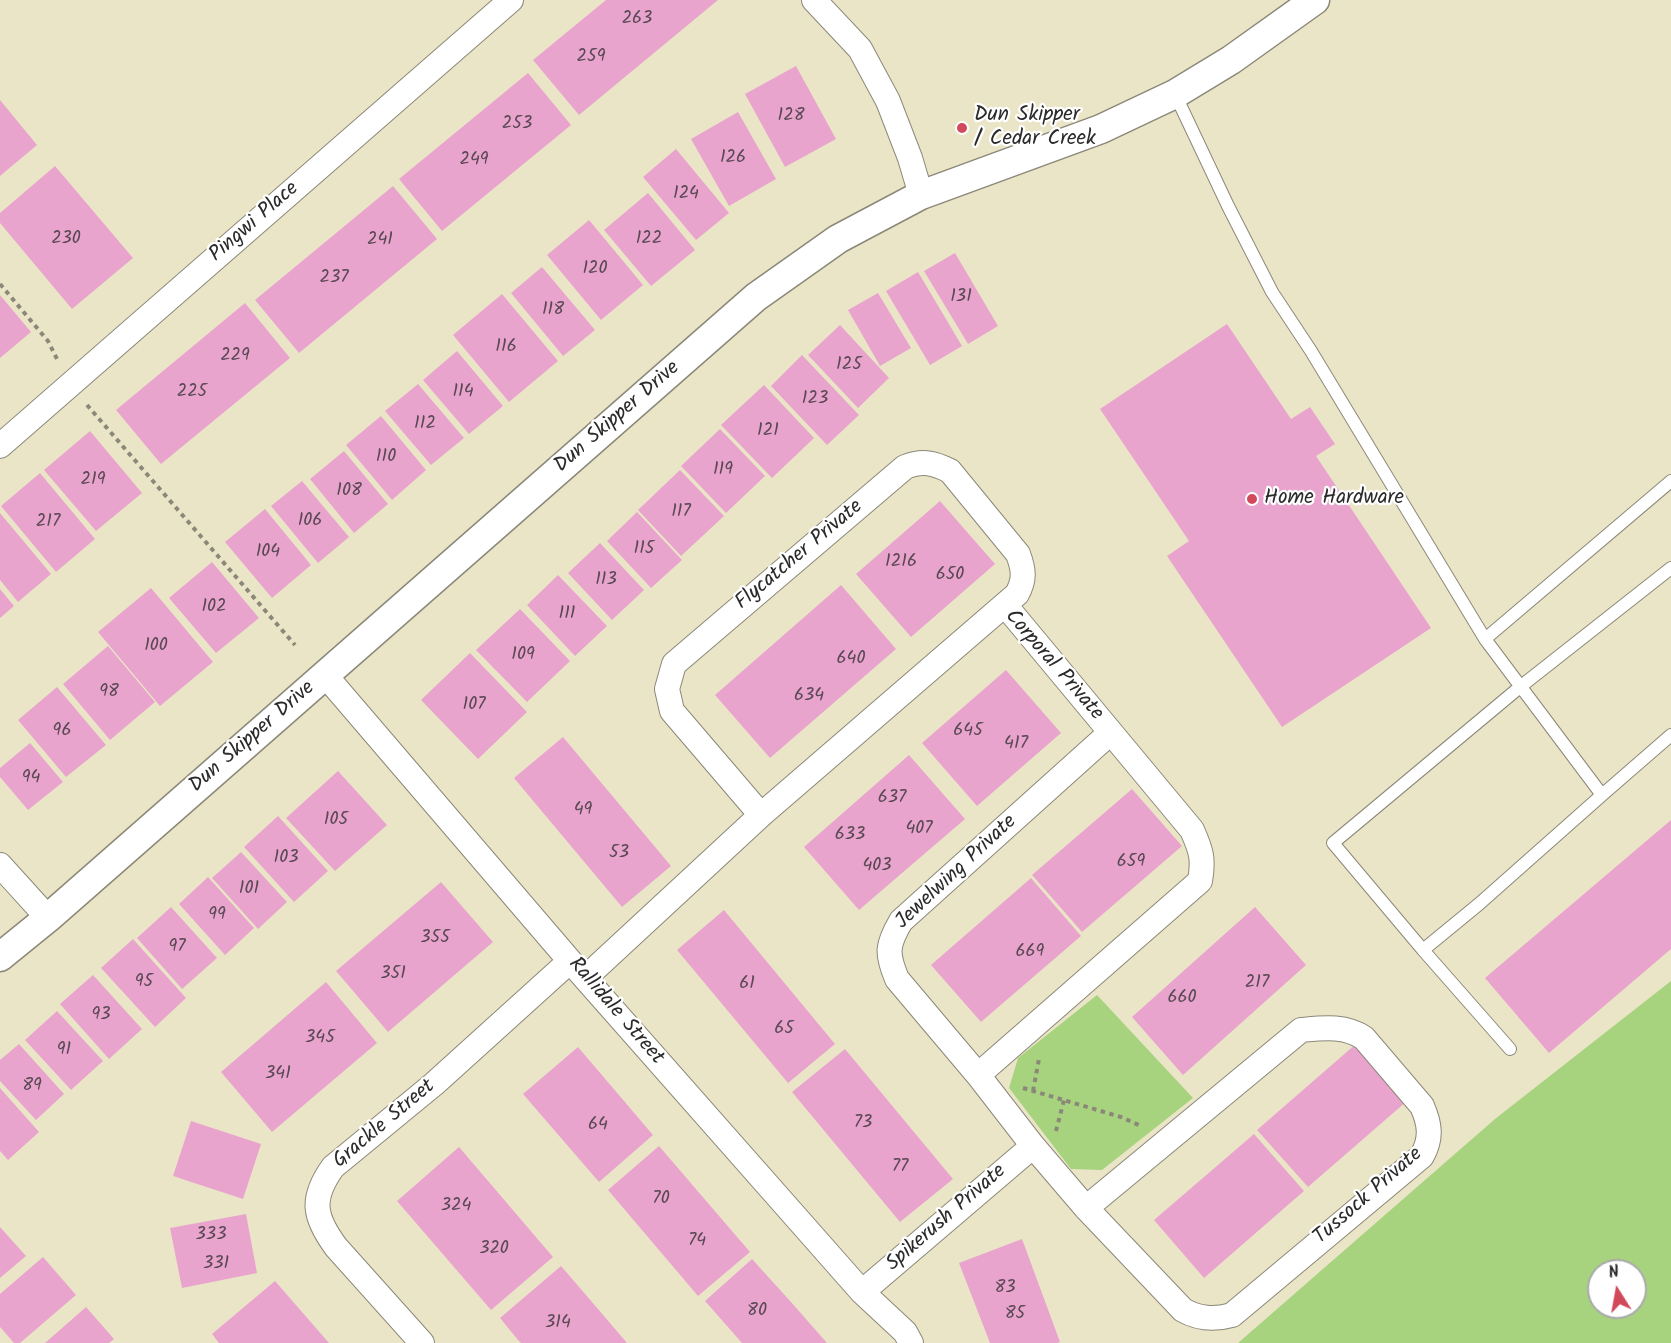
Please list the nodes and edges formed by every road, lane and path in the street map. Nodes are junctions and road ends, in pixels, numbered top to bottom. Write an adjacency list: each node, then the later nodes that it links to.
1 (511, 0): 7 (street, Pingwi Place)
2 (814, 0): 5 (street)
3 (1315, 0): 4 (street, Dun Skipper Drive)
4 (1175, 94): 5 (street, Dun Skipper Drive); 12 (lane)
5 (921, 195): 14 (street, Dun Skipper Drive)
6 (0, 284): 7 (path)
7 (70, 385): 8 (street, Pingwi Place); 13 (path)
8 (0, 446)
9 (1671, 481): 12 (lane)
10 (1671, 568): 15 (lane)
11 (1005, 605): 16 (street, Corporal Private); 19 (street, Corporal Private); 19 (street, Flycatcher Private)
12 (1485, 639): 15 (lane)
13 (295, 645)
14 (325, 675): 21 (street, Dun Skipper Drive); 24 (street, Rallidale Street)
15 (1520, 687): 18 (lane); 22 (lane)
16 (1110, 733): 26 (street, Jewelwing Private); 26 (street, Corporal Private)
17 (1671, 735): 18 (lane)
18 (1602, 795): 22 (lane)
19 (761, 815): 24 (street, Corporal Private)
20 (0, 865): 21 (street)
21 (48, 918): 23 (street, Dun Skipper Drive)
22 (1423, 950): 25 (lane)
23 (0, 957)
24 (578, 970): 31 (street, Rallidale Street); 32 (street, Grackle Street)
25 (1510, 1049)
26 (978, 1075): 29 (street, Jewelwing Private)
27 (1022, 1088): 28 (path)
28 (1169, 1139): 30 (street, Tussock Private); 30 (street, Tussock Private)
29 (1033, 1146): 30 (street, Tussock Private); 31 (street, Spikerush Private)
30 (1086, 1208)
31 (862, 1292): 33 (street, Rallidale Street)
32 (422, 1343)
33 (911, 1343)

